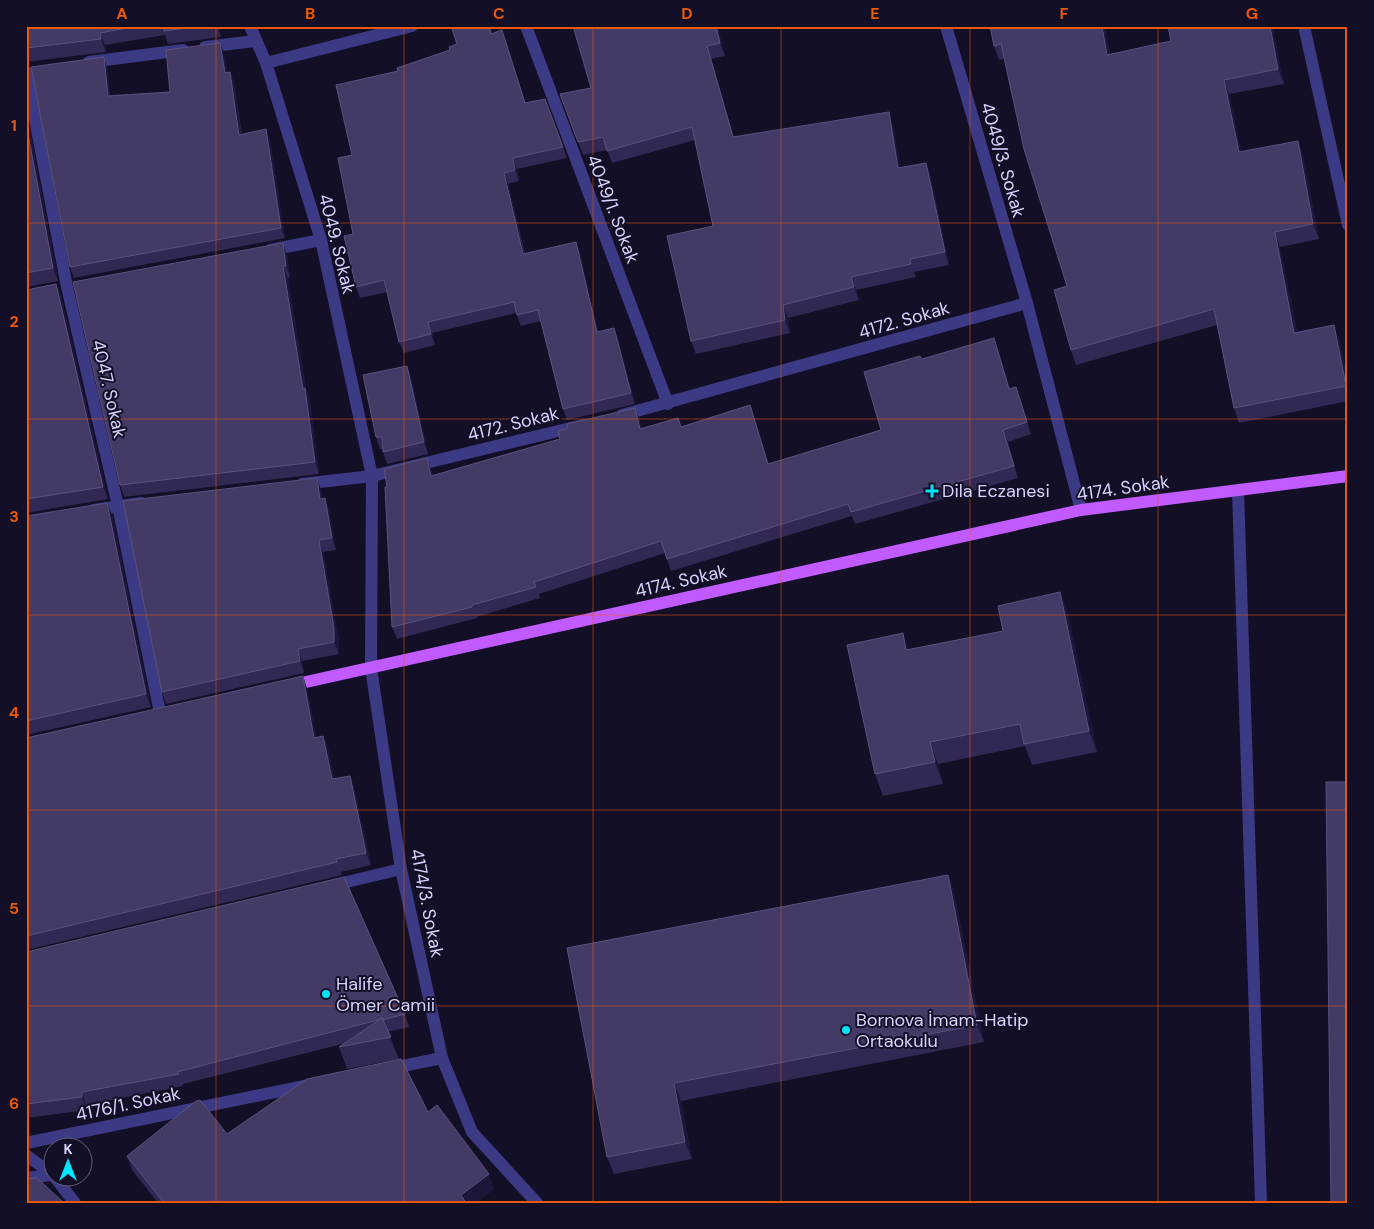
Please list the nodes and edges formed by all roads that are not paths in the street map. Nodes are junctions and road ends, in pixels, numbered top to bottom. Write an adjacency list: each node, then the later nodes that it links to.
1 (250, 26): 6 (street, 4049. Sokak)
2 (412, 26): 7 (street)
3 (526, 26): 16 (street, 4049/1. Sokak)
4 (946, 26): 15 (street, 4049/3. Sokak)
5 (1304, 26): 10 (street)
6 (255, 40): 7 (street, 4049. Sokak); 8 (street)
7 (266, 63): 11 (street, 4049. Sokak)
8 (74, 64)
9 (29, 71): 13 (street, 4047. Sokak)
10 (1348, 225)
11 (321, 240): 12 (street); 19 (street, 4049. Sokak)
12 (253, 253)
13 (72, 286): 14 (street); 24 (street, 4047. Sokak)
14 (51, 290)
15 (1027, 304): 16 (street, 4172. Sokak); 25 (street, 4049/3. Sokak)
16 (668, 404): 17 (street, 4172. Sokak)
17 (611, 418)
18 (592, 422): 19 (street, 4172. Sokak)
19 (372, 476): 21 (street, 4172. Sokak); 27 (street, 4049. Sokak)
20 (1348, 476): 22 (main road, 4174. Sokak)
21 (284, 486)
22 (1238, 491): 25 (main road, 4174. Sokak); 43 (street)
23 (157, 501): 24 (street)
24 (118, 506): 26 (street); 29 (street, 4047. Sokak)
25 (1081, 510): 27 (main road, 4174. Sokak)
26 (81, 512)
27 (371, 668): 28 (main road, 4174. Sokak); 30 (street, 4174/3. Sokak)
28 (275, 688)
29 (160, 713)
30 (401, 869): 31 (street); 32 (street, 4174/3. Sokak)
31 (315, 890)
32 (442, 1058): 33 (street); 42 (street, 4174/3. Sokak)
33 (374, 1072)
34 (326, 1082): 35 (street, 4176/1. Sokak)
35 (26, 1143)
36 (26, 1154): 37 (street)
37 (42, 1166)
38 (42, 1176): 39 (street)
39 (26, 1178)
40 (61, 1186): 41 (street)
41 (74, 1203)
42 (537, 1203)
43 (1261, 1203)

